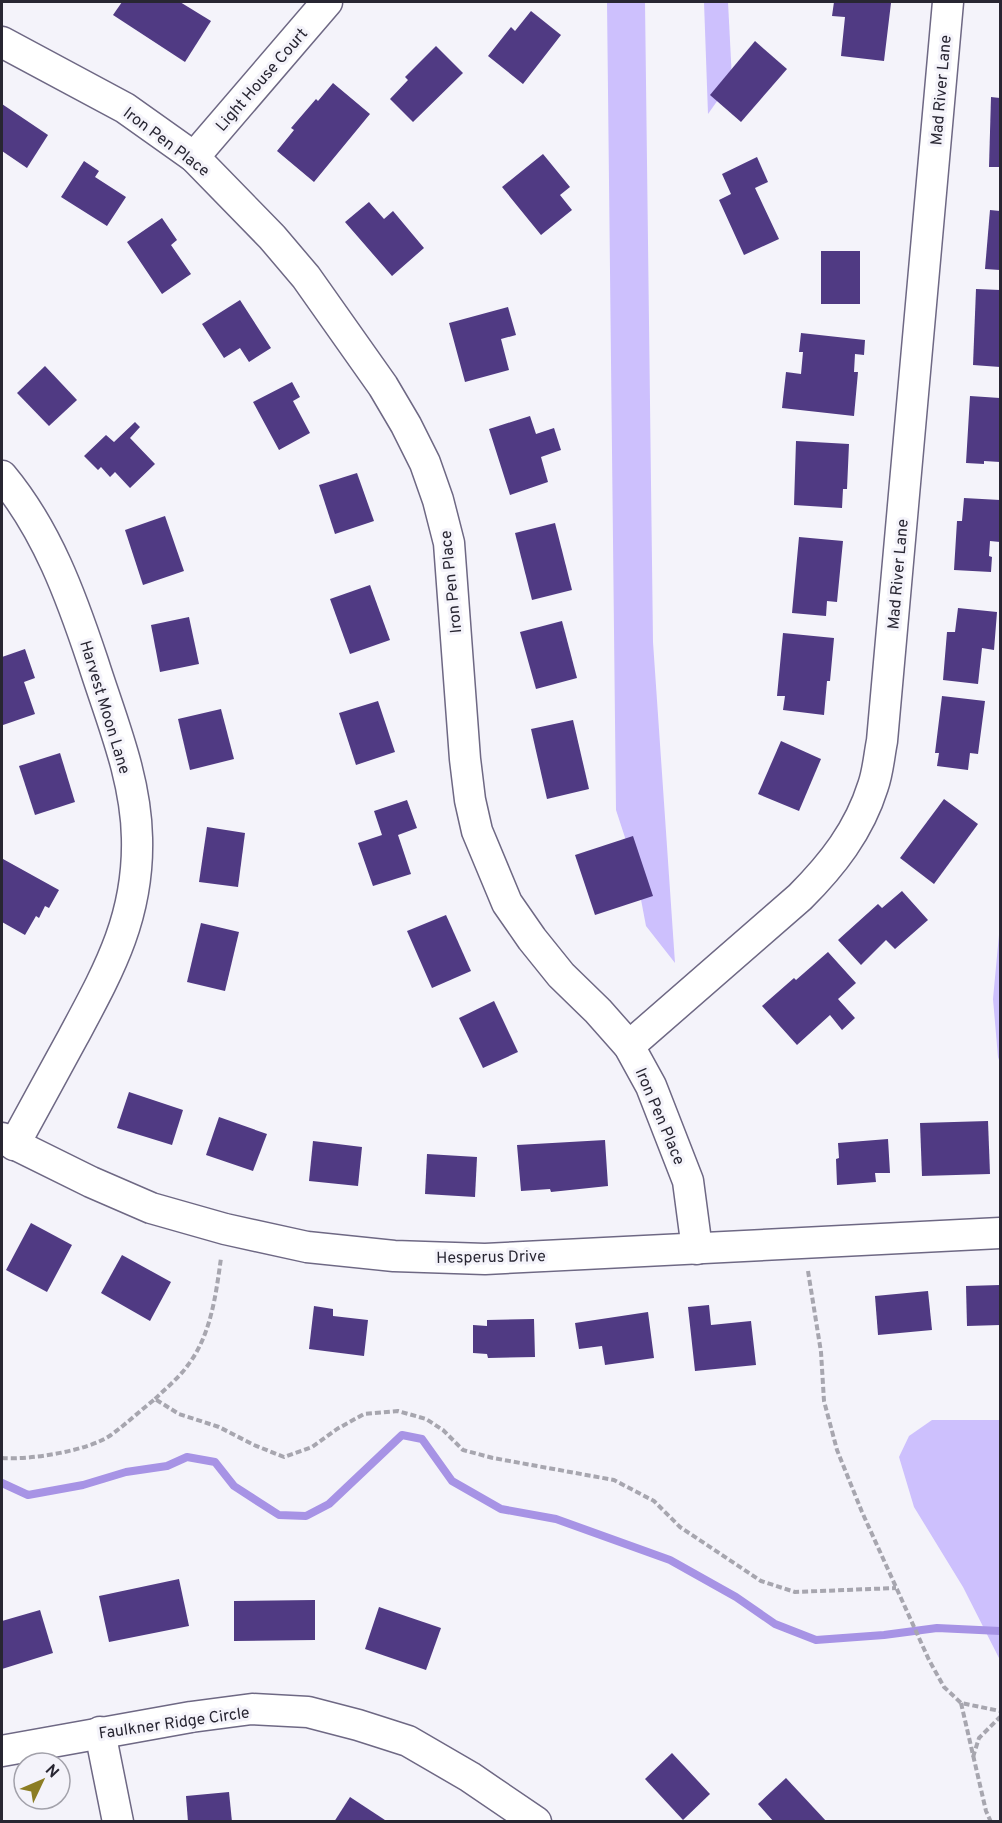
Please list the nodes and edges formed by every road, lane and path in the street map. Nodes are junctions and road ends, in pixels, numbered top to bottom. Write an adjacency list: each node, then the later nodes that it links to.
1 (327, 2): 4 (street, Light House Court)
2 (948, 2): 6 (street, Mad River Lane)
3 (2, 42): 4 (street, Iron Pen Place)
4 (194, 158): 6 (street, Iron Pen Place)
5 (2, 476): 7 (street, Harvest Moon Lane)
6 (630, 1046): 11 (street, Iron Pen Place)
7 (8, 1142): 8 (street, Hesperus Drive)
8 (225, 1230): 11 (street, Hesperus Drive); 12 (path)
9 (1000, 1233): 10 (street, Hesperus Drive)
10 (804, 1244): 11 (street, Hesperus Drive); 14 (path)
11 (697, 1249)
12 (155, 1399): 13 (path); 14 (path)
13 (2, 1458)
14 (896, 1588): 15 (path)
15 (961, 1703): 16 (path); 20 (path)
16 (1000, 1711)
17 (1000, 1717): 20 (path)
18 (100, 1732): 19 (street, Faulkner Ridge Circle); 21 (street); 22 (street, Faulkner Ridge Circle)
19 (2, 1750)
20 (973, 1758): 23 (path)
21 (118, 1821)
22 (536, 1821)
23 (991, 1821)

